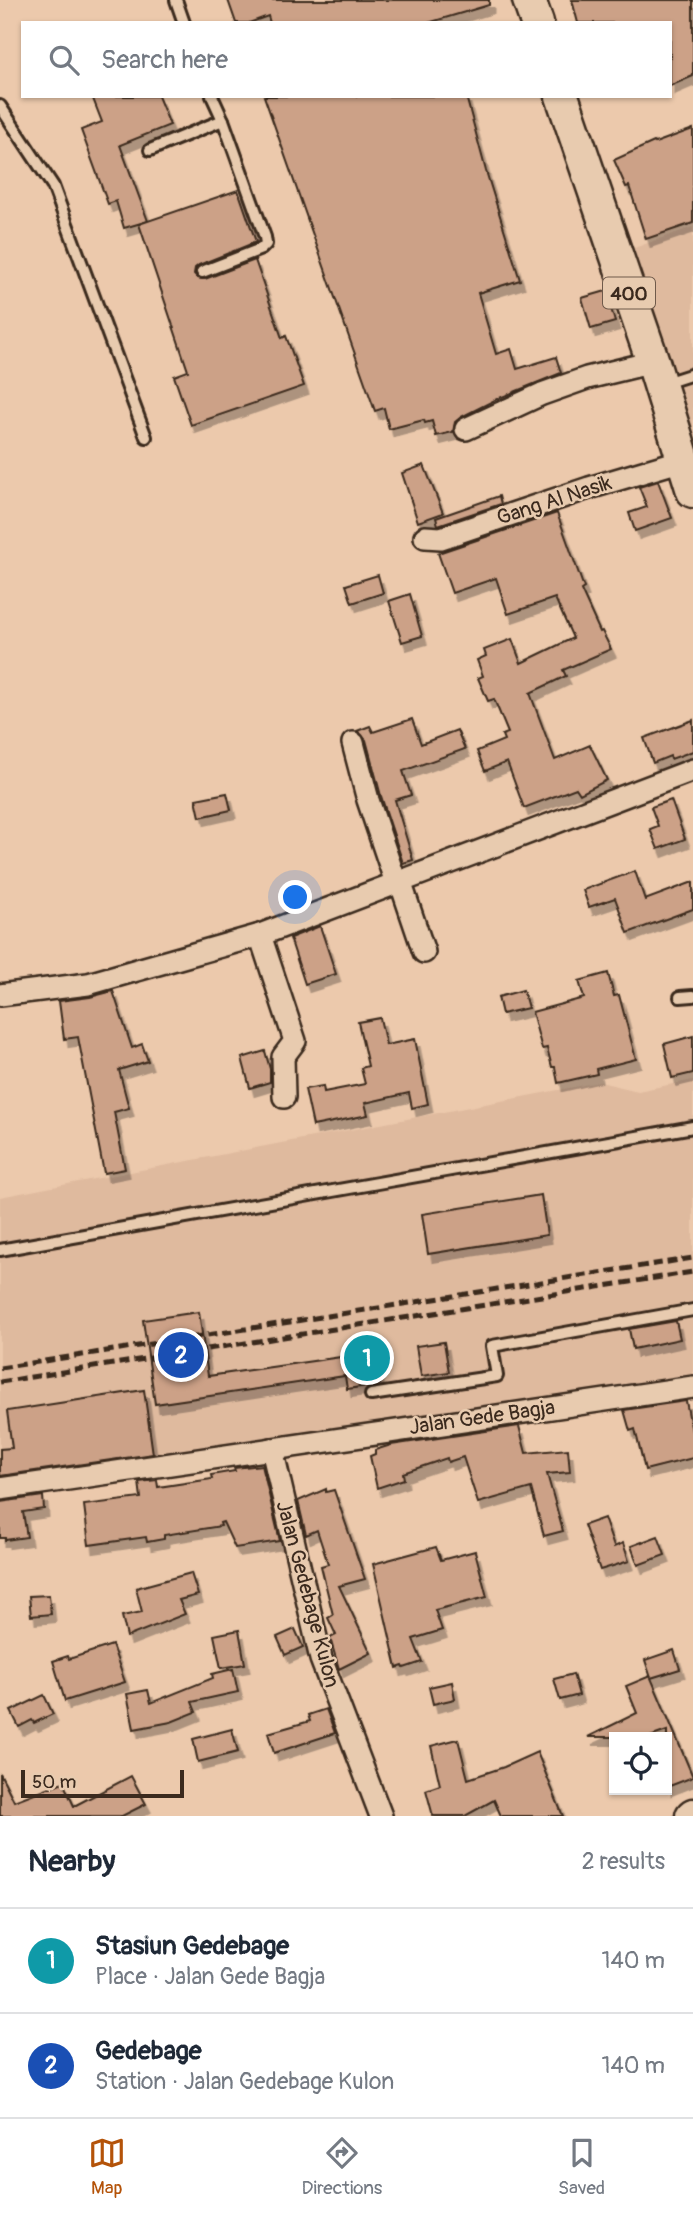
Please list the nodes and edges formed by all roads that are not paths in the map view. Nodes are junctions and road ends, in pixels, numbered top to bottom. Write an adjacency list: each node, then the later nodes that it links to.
1 (176, 0): 3 (lane)
2 (529, 0): 4 (main road)
3 (183, 21)
4 (536, 21)
5 (213, 98): 8 (lane)
6 (563, 98): 11 (main road, 400)
7 (0, 106): 14 (lane)
8 (223, 120): 9 (lane); 10 (lane)
9 (150, 150)
10 (202, 272)
11 (656, 373): 12 (lane); 13 (street); 15 (main road, 400)
12 (693, 374)
13 (466, 429)
14 (146, 438)
15 (683, 460): 16 (main road, 400); 17 (street, Gang Al Nasik)
16 (693, 491)
17 (425, 537)
18 (353, 743): 20 (street)
19 (693, 770): 20 (street)
20 (398, 882): 21 (street); 22 (street)
21 (260, 935): 23 (street); 26 (street)
22 (424, 952)
23 (0, 995)
24 (693, 996): 25 (lane)
25 (680, 998)
26 (284, 1097)
27 (693, 1127): 28 (lane)
28 (0, 1250)
29 (693, 1310): 31 (lane)
30 (693, 1387): 32 (street, Jalan Gede Bagja)
31 (371, 1395)
32 (272, 1449): 33 (street, Jalan Gede Bagja); 34 (street, Jalan Gedebage Kulon)
33 (0, 1489)
34 (381, 1816)

